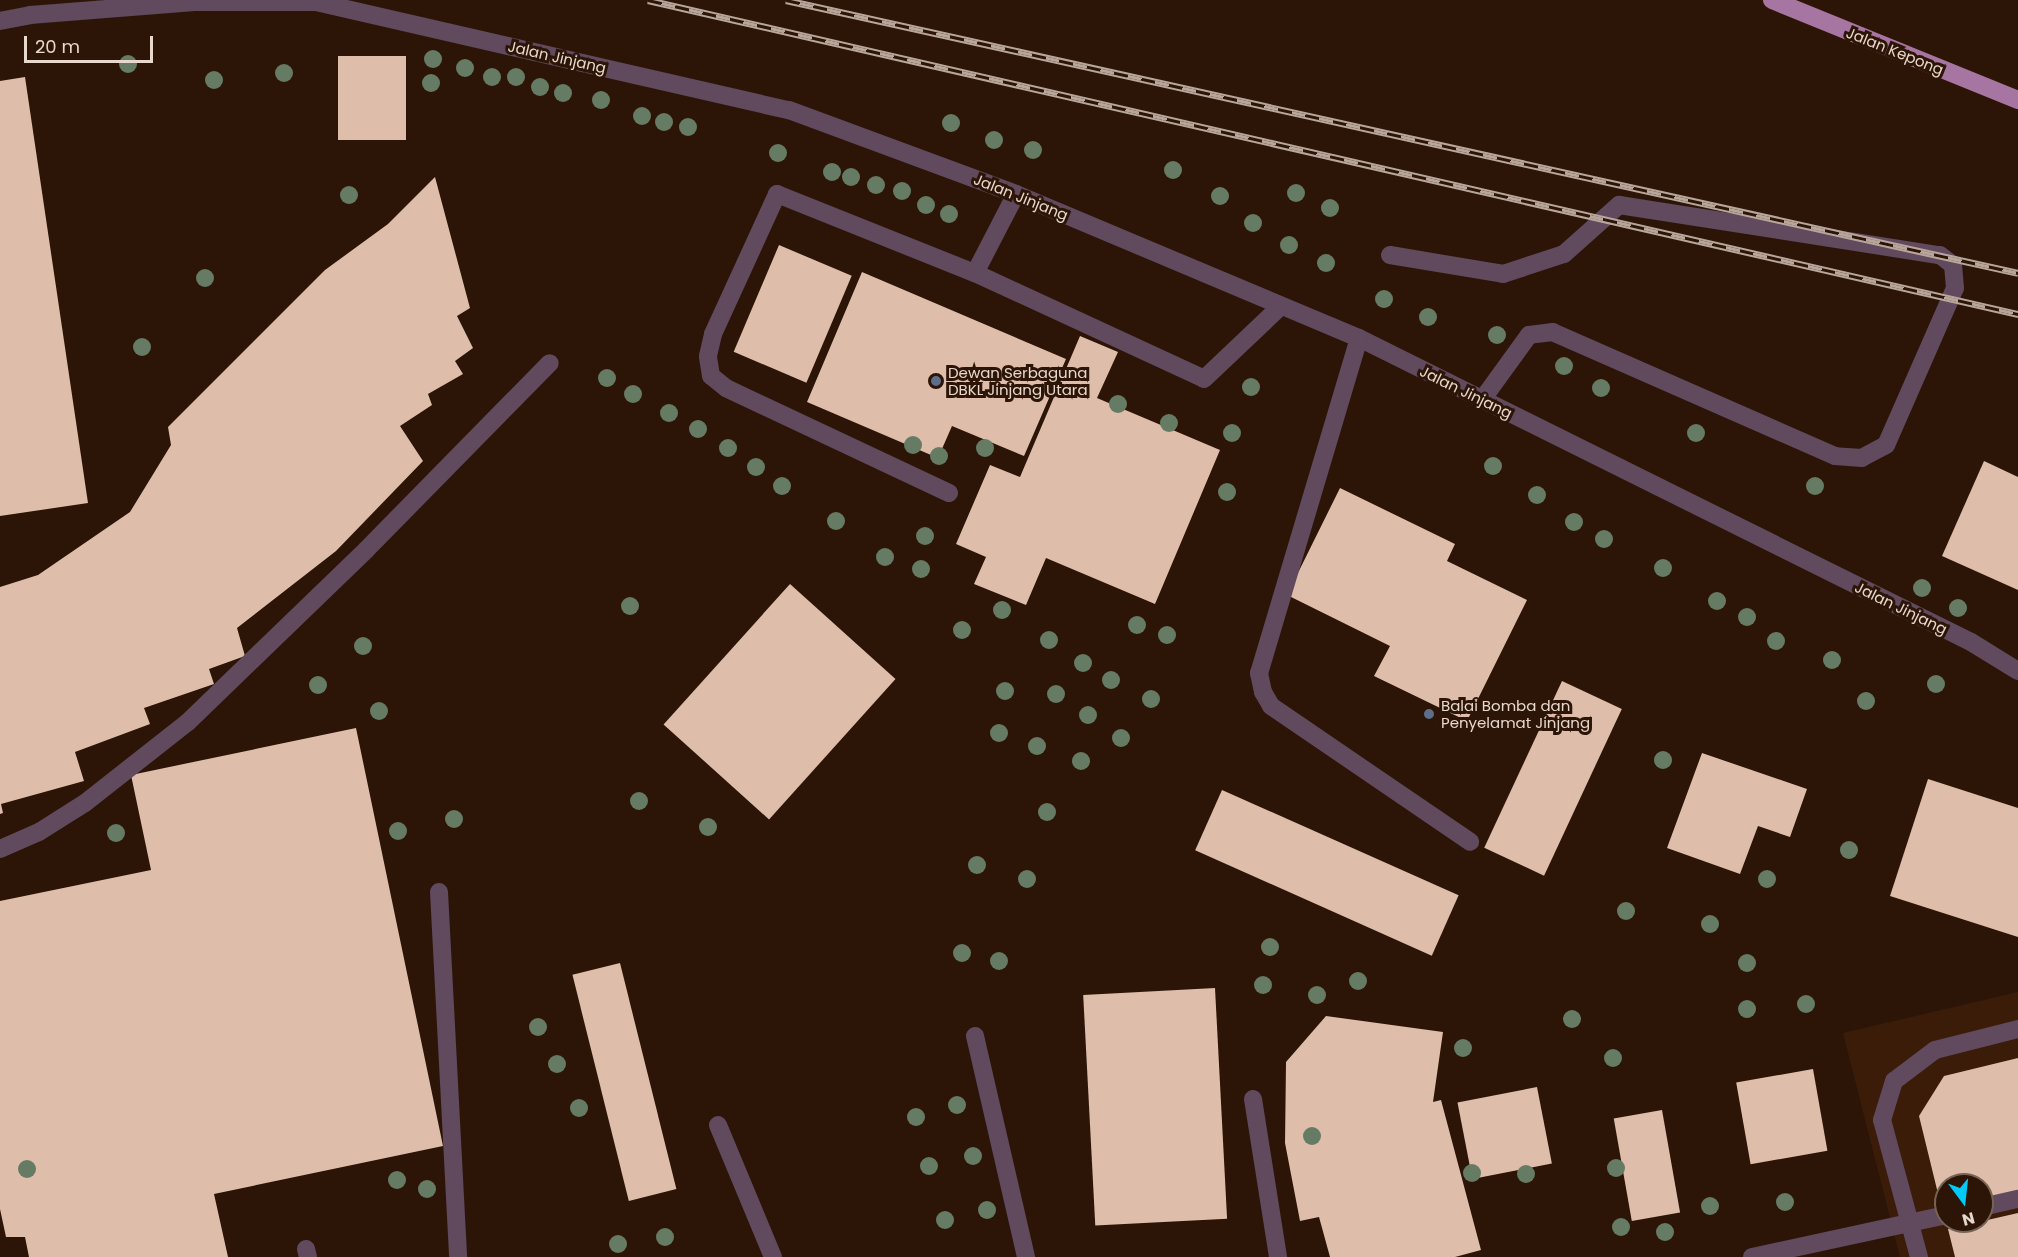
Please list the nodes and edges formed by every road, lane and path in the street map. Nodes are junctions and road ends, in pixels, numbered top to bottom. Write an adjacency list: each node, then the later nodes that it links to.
1 (1772, 0): 4 (main road, Jalan Kepong)
2 (272, 1): 3 (street, Jalan Jinjang); 5 (street, Jalan Jinjang)
3 (0, 21)
4 (2018, 100)
5 (1016, 194): 7 (street); 8 (street, Jalan Jinjang)
6 (1390, 255): 11 (street)
7 (975, 273): 8 (street); 12 (street)
8 (1281, 306): 9 (street, Jalan Jinjang)
9 (1359, 338): 11 (street, Jalan Jinjang); 16 (street)
10 (550, 363): 17 (street)
11 (1482, 400): 13 (street, Jalan Jinjang)
12 (949, 493)
13 (1971, 642): 14 (street, Jalan Jinjang); 15 (street, Jalan Jinjang)
14 (2018, 657)
15 (2018, 671)
16 (1470, 842)
17 (0, 849)
18 (439, 892): 27 (street)
19 (2018, 1029): 26 (street)
20 (975, 1036): 29 (street)
21 (1253, 1099): 30 (street)
22 (718, 1125): 28 (street)
23 (2018, 1199): 24 (street)
24 (1994, 1204)
25 (1934, 1218): 26 (street)
26 (1911, 1223): 31 (street); 32 (street)
27 (458, 1257)
28 (773, 1257)
29 (1026, 1257)
30 (1278, 1257)
31 (1752, 1257)
32 (1919, 1257)

